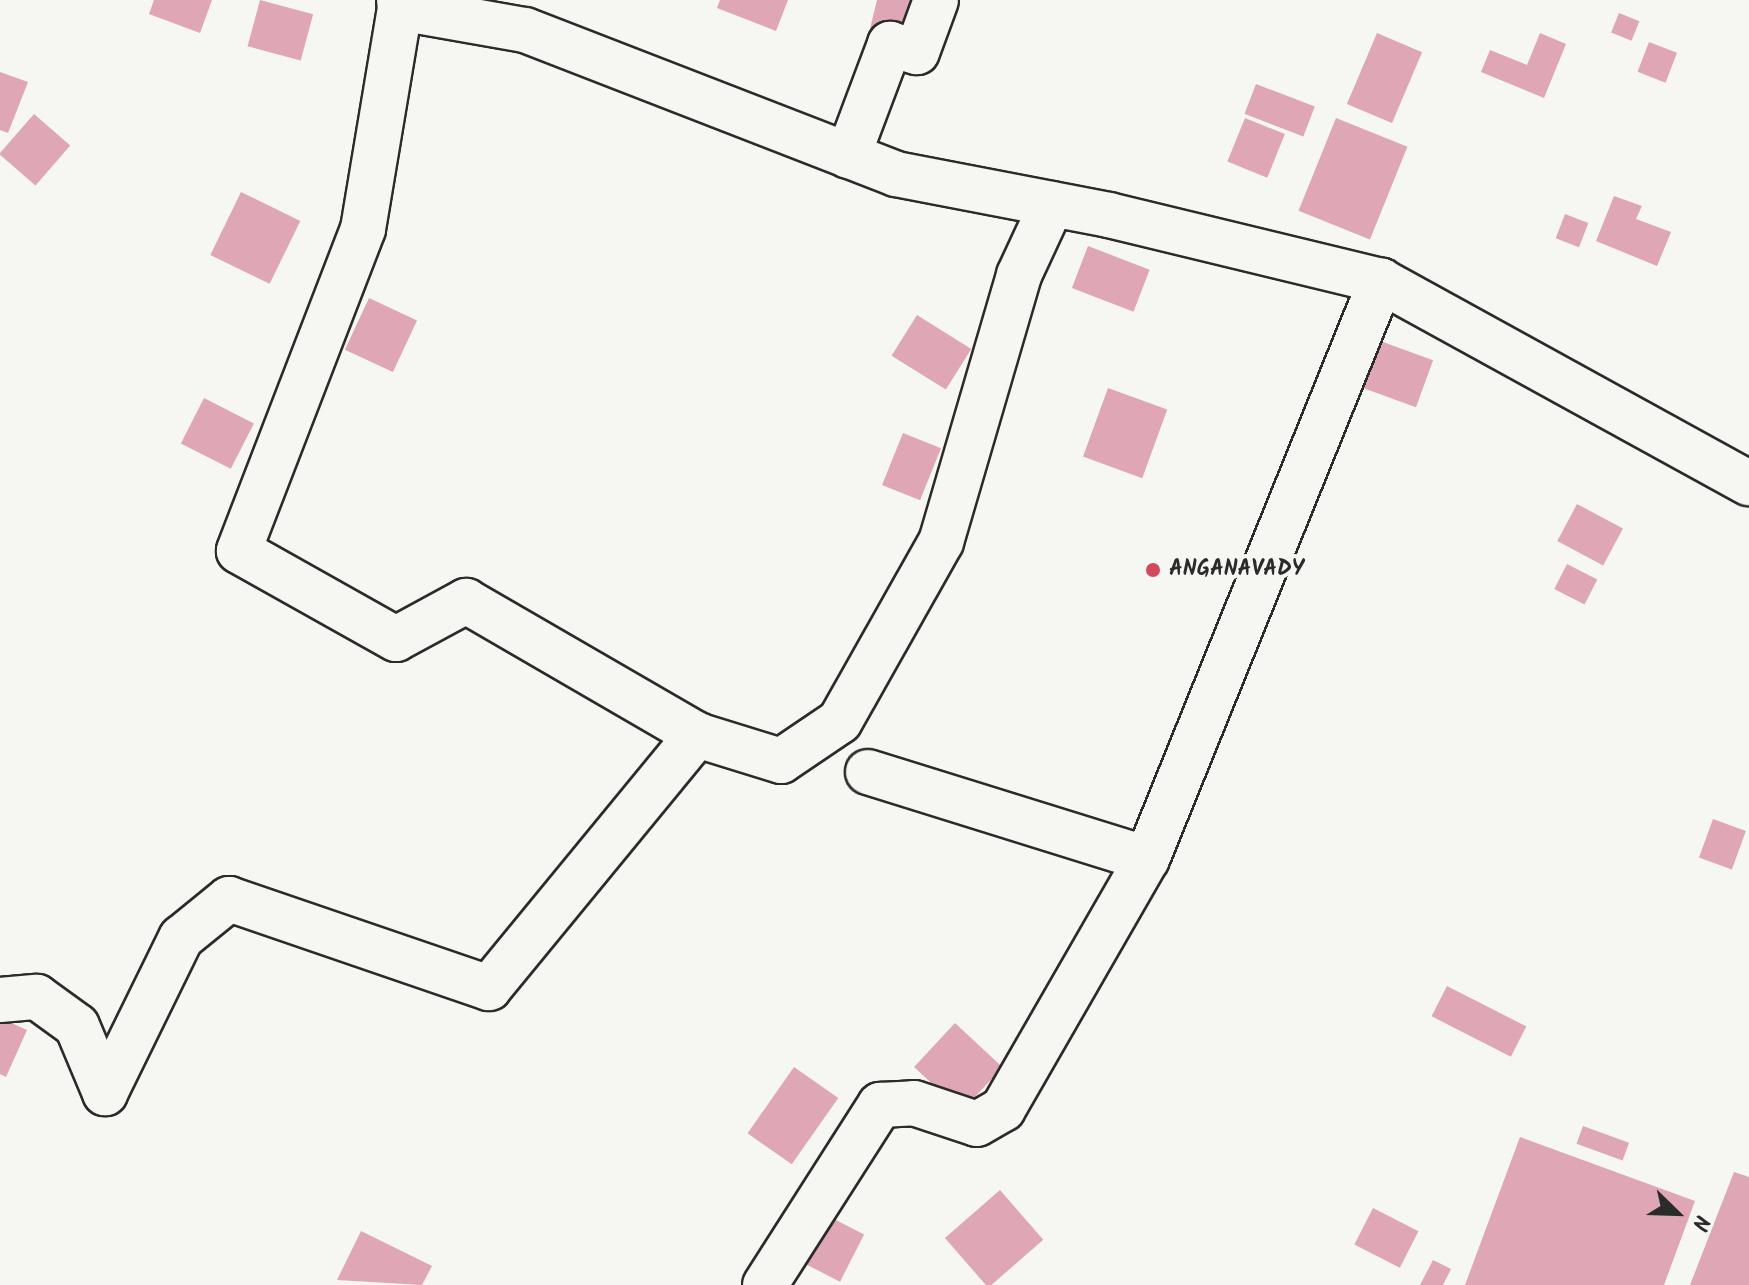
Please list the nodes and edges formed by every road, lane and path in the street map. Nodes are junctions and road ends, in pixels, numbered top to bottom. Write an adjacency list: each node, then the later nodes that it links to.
1 (936, 0): 3 (street)
2 (400, 4): 3 (street); 7 (street)
3 (848, 156): 4 (street)
4 (1052, 204): 5 (street); 7 (street)
5 (1381, 281): 6 (street); 9 (street)
6 (1749, 483)
7 (697, 735): 10 (street)
8 (868, 772): 9 (street)
9 (1147, 859): 11 (street)
10 (0, 1000)
11 (765, 1285)

